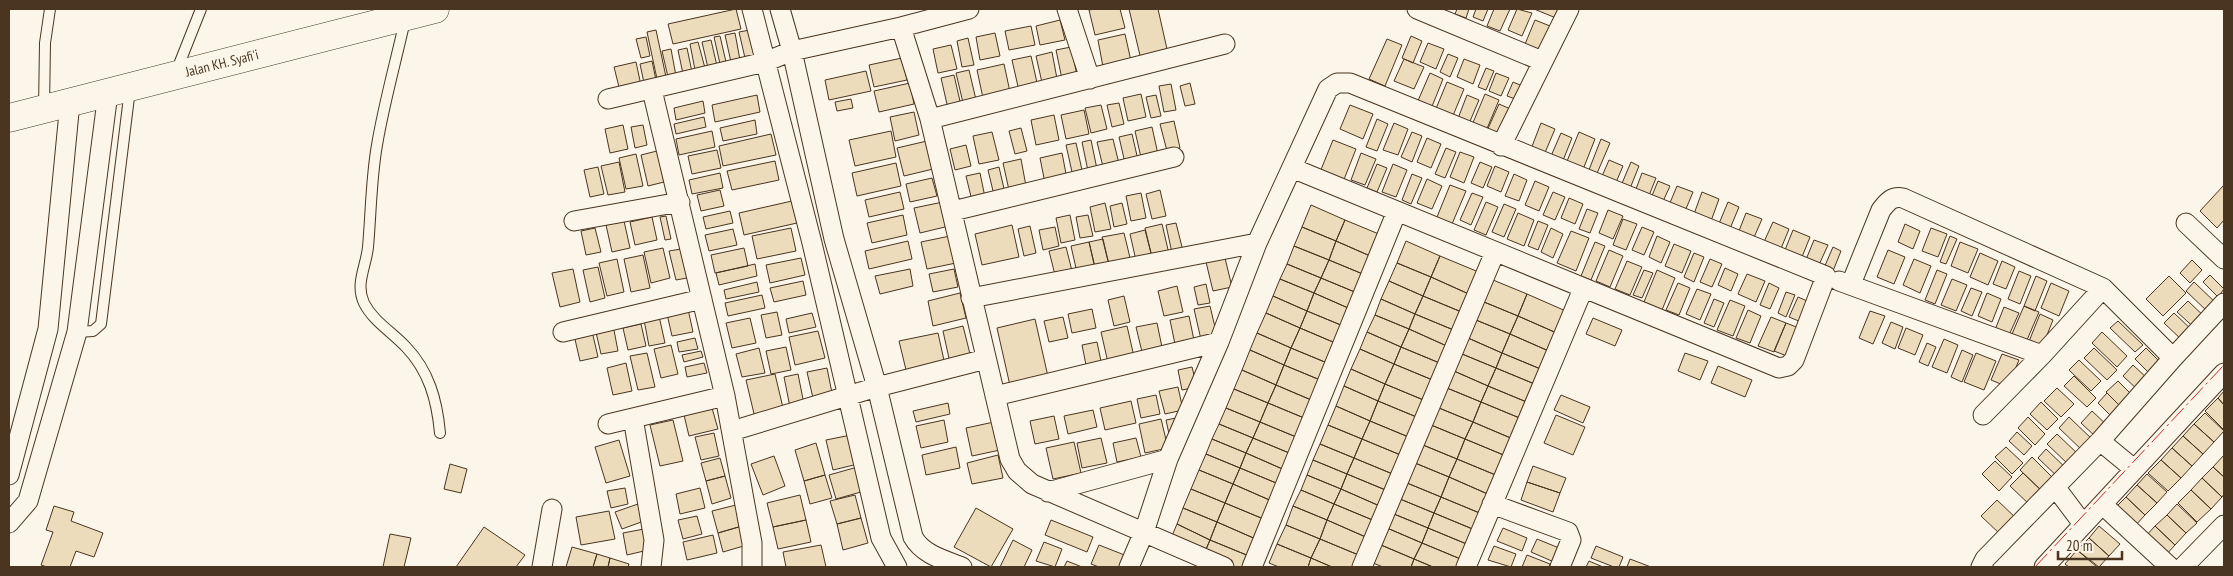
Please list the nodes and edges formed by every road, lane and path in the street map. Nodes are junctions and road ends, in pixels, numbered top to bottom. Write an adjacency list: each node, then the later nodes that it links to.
1 (50, 9): 21 (lane)
2 (202, 9): 16 (lane)
3 (435, 9): 10 (main road, Jalan KH. Syafi'i)
4 (752, 9): 15 (street)
5 (780, 9): 13 (street)
6 (969, 9): 11 (street)
7 (1067, 9): 17 (street)
8 (1417, 9): 14 (street)
9 (1569, 9): 14 (street)
10 (406, 16): 16 (main road, Jalan KH. Syafi'i); 59 (lane)
11 (901, 26): 13 (street); 23 (street)
12 (1225, 44): 17 (street)
13 (792, 51): 15 (street); 32 (street)
14 (1542, 61): 24 (street)
15 (765, 62): 19 (street); 33 (street)
16 (174, 75): 18 (main road, Jalan KH. Syafi'i)
17 (1090, 79): 23 (street)
18 (119, 90): 21 (main road, Jalan KH. Syafi'i); 62 (street)
19 (652, 90): 20 (street); 27 (street)
20 (608, 100)
21 (57, 106): 22 (main road, Jalan KH. Syafi'i); 60 (street)
22 (9, 118)
23 (930, 120): 28 (street)
24 (1500, 146): 26 (street); 37 (street)
25 (1174, 157): 28 (street)
26 (1292, 168): 29 (street); 34 (street)
27 (680, 202): 30 (street); 41 (street)
28 (953, 211): 42 (street)
29 (1397, 211): 35 (street); 83 (street)
30 (574, 221)
31 (2186, 223): 36 (street)
32 (834, 239): 33 (street); 51 (street)
33 (812, 243): 54 (street)
34 (1256, 243): 42 (street); 46 (street)
35 (1495, 252): 40 (street); 84 (street)
36 (2224, 259)
37 (1826, 276): 38 (street); 40 (street)
38 (1851, 284): 39 (street); 47 (street)
39 (2103, 288): 47 (street); 48 (street)
40 (1582, 289): 68 (street)
41 (702, 298): 45 (street); 52 (street)
42 (971, 298): 49 (street)
43 (2224, 303): 44 (street)
44 (2218, 325): 48 (street)
45 (563, 332)
46 (1220, 342): 53 (street); 63 (street)
47 (2042, 355): 55 (street)
48 (2173, 358): 61 (street)
49 (986, 359): 51 (street); 53 (street)
50 (2224, 373): 64 (street)
51 (877, 387): 54 (street); 75 (street)
52 (725, 396): 56 (street); 58 (street)
53 (995, 396): 67 (street)
54 (848, 398): 58 (street); 79 (street)
55 (1983, 415)
56 (633, 418): 57 (street); 77 (street)
57 (608, 424)
58 (732, 431): 78 (street)
59 (440, 433)
60 (19, 438): 62 (street); 65 (street)
61 (2100, 441): 64 (street); 66 (street)
62 (44, 444): 71 (street)
63 (1168, 459): 67 (street); 74 (street)
64 (2134, 469): 69 (street)
65 (9, 476)
66 (2056, 488): 72 (street); 87 (street)
67 (1048, 492): 74 (street)
68 (1492, 504): 85 (street); 86 (street)
69 (2103, 505): 72 (street); 89 (street)
70 (552, 509): 76 (street)
71 (9, 524)
72 (2083, 524): 88 (street)
73 (2224, 525): 90 (street)
74 (1144, 532): 81 (street); 82 (street)
75 (924, 555): 79 (street); 80 (street)
76 (542, 567)
77 (651, 567)
78 (752, 567)
79 (898, 567)
80 (962, 567)
81 (1129, 567)
82 (1224, 567)
83 (1252, 567)
84 (1362, 567)
85 (1466, 567)
86 (1560, 567)
87 (1981, 567)
88 (2044, 567)
89 (2170, 567)
90 (2183, 567)

